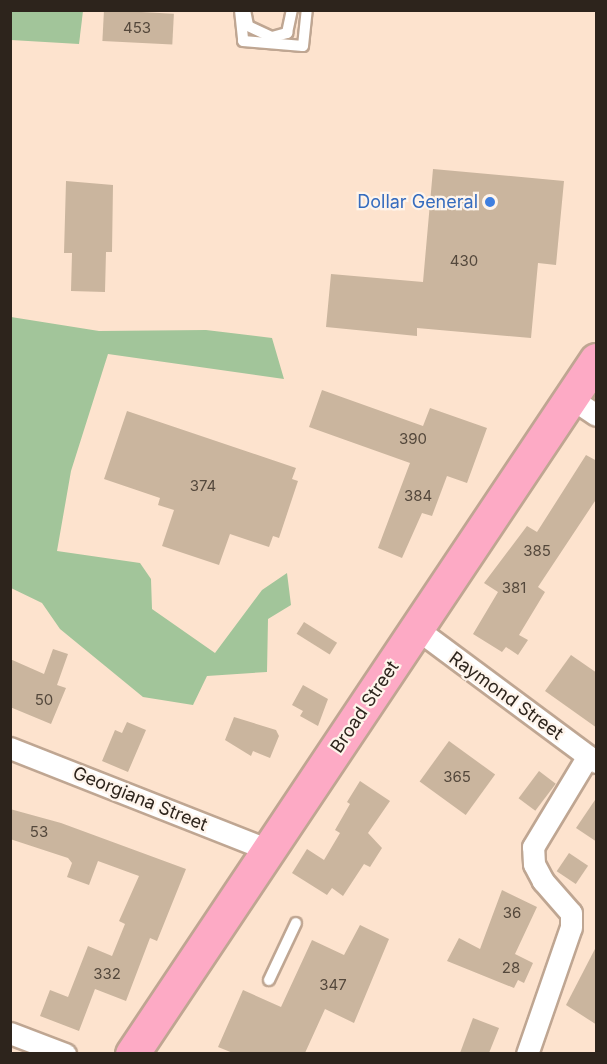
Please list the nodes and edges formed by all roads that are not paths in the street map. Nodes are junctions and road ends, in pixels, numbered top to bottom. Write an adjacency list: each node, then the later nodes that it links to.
1 (240, 10): 4 (lane)
2 (245, 10): 3 (lane)
3 (292, 10)
4 (306, 10)
5 (597, 360): 6 (main road, Broad Street)
6 (584, 406): 7 (main road, Broad Street)
7 (417, 629): 9 (street, Raymond Street); 10 (main road, Broad Street)
8 (10, 748): 10 (street, Georgiana Street)
9 (592, 759): 16 (street)
10 (269, 850): 15 (main road, Broad Street)
11 (296, 923): 12 (lane)
12 (268, 980)
13 (10, 1033): 14 (street)
14 (64, 1053)
15 (132, 1053)
16 (526, 1053)

